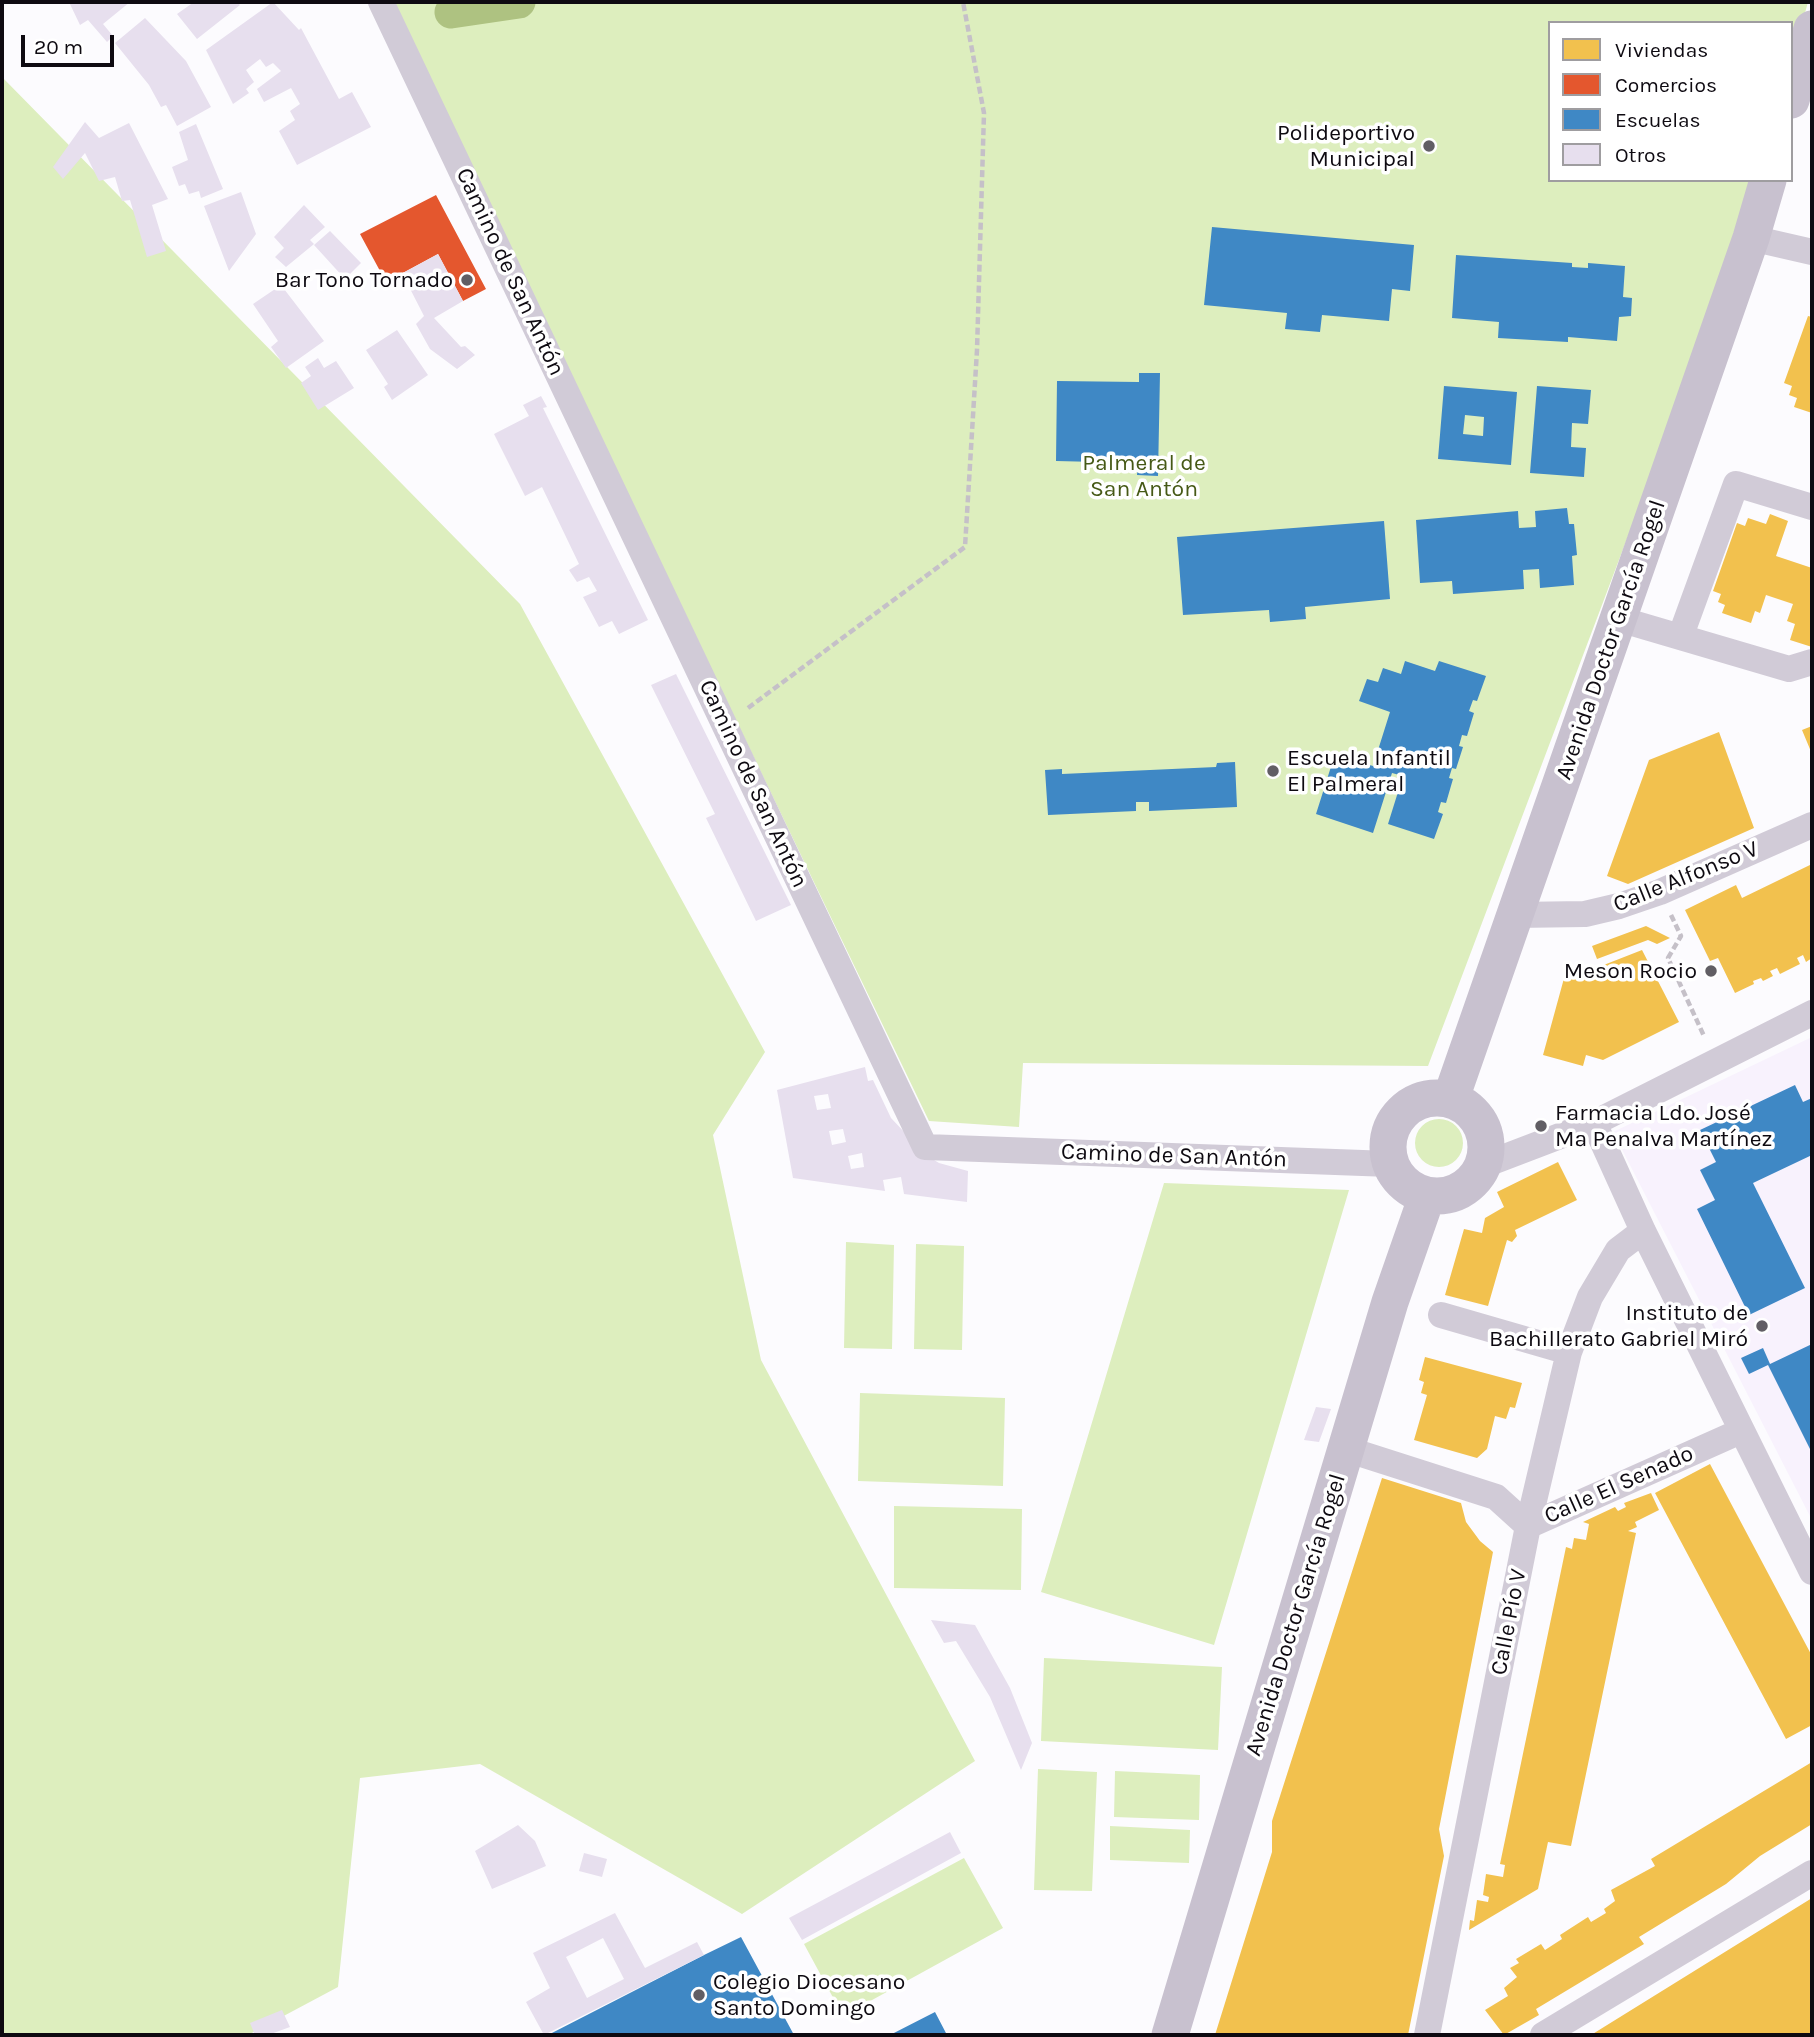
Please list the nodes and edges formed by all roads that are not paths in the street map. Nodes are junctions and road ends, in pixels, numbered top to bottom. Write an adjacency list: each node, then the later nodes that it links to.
1 (381, 2): 16 (street, Camino de San Antón)
2 (1812, 29): 3 (street)
3 (1793, 93)
4 (1767, 182): 5 (street, Avenida Doctor García Rogel)
5 (1751, 238): 6 (street); 8 (street, Avenida Doctor García Rogel)
6 (1812, 252)
7 (1812, 508): 9 (street)
8 (1619, 619): 9 (street); 12 (street, Avenida Doctor García Rogel)
9 (1681, 635): 10 (street)
10 (1812, 662)
11 (1811, 830): 12 (street, Calle Alfonso V)
12 (1514, 915): 14 (street, Avenida Doctor García Rogel)
13 (1812, 1013): 15 (street)
14 (1451, 1098): 16 (street); 17 (street)
15 (1594, 1123): 17 (street); 19 (street)
16 (1390, 1164): 18 (street)
17 (1484, 1165): 18 (street)
18 (1427, 1196): 23 (street, Avenida Doctor García Rogel)
19 (1643, 1231): 21 (street, Calle Pío V); 22 (street)
20 (1441, 1315): 21 (street)
21 (1569, 1352): 24 (street, Calle Pío V)
22 (1741, 1431): 24 (street, Calle El Senado); 25 (street)
23 (1346, 1448): 24 (street, Calle El Senado); 27 (street, Avenida Doctor García Rogel)
24 (1528, 1526): 28 (street, Calle Pío V)
25 (1812, 1572)
26 (1812, 1873): 29 (street)
27 (1170, 2035)
28 (1427, 2035)
29 (1544, 2035)

